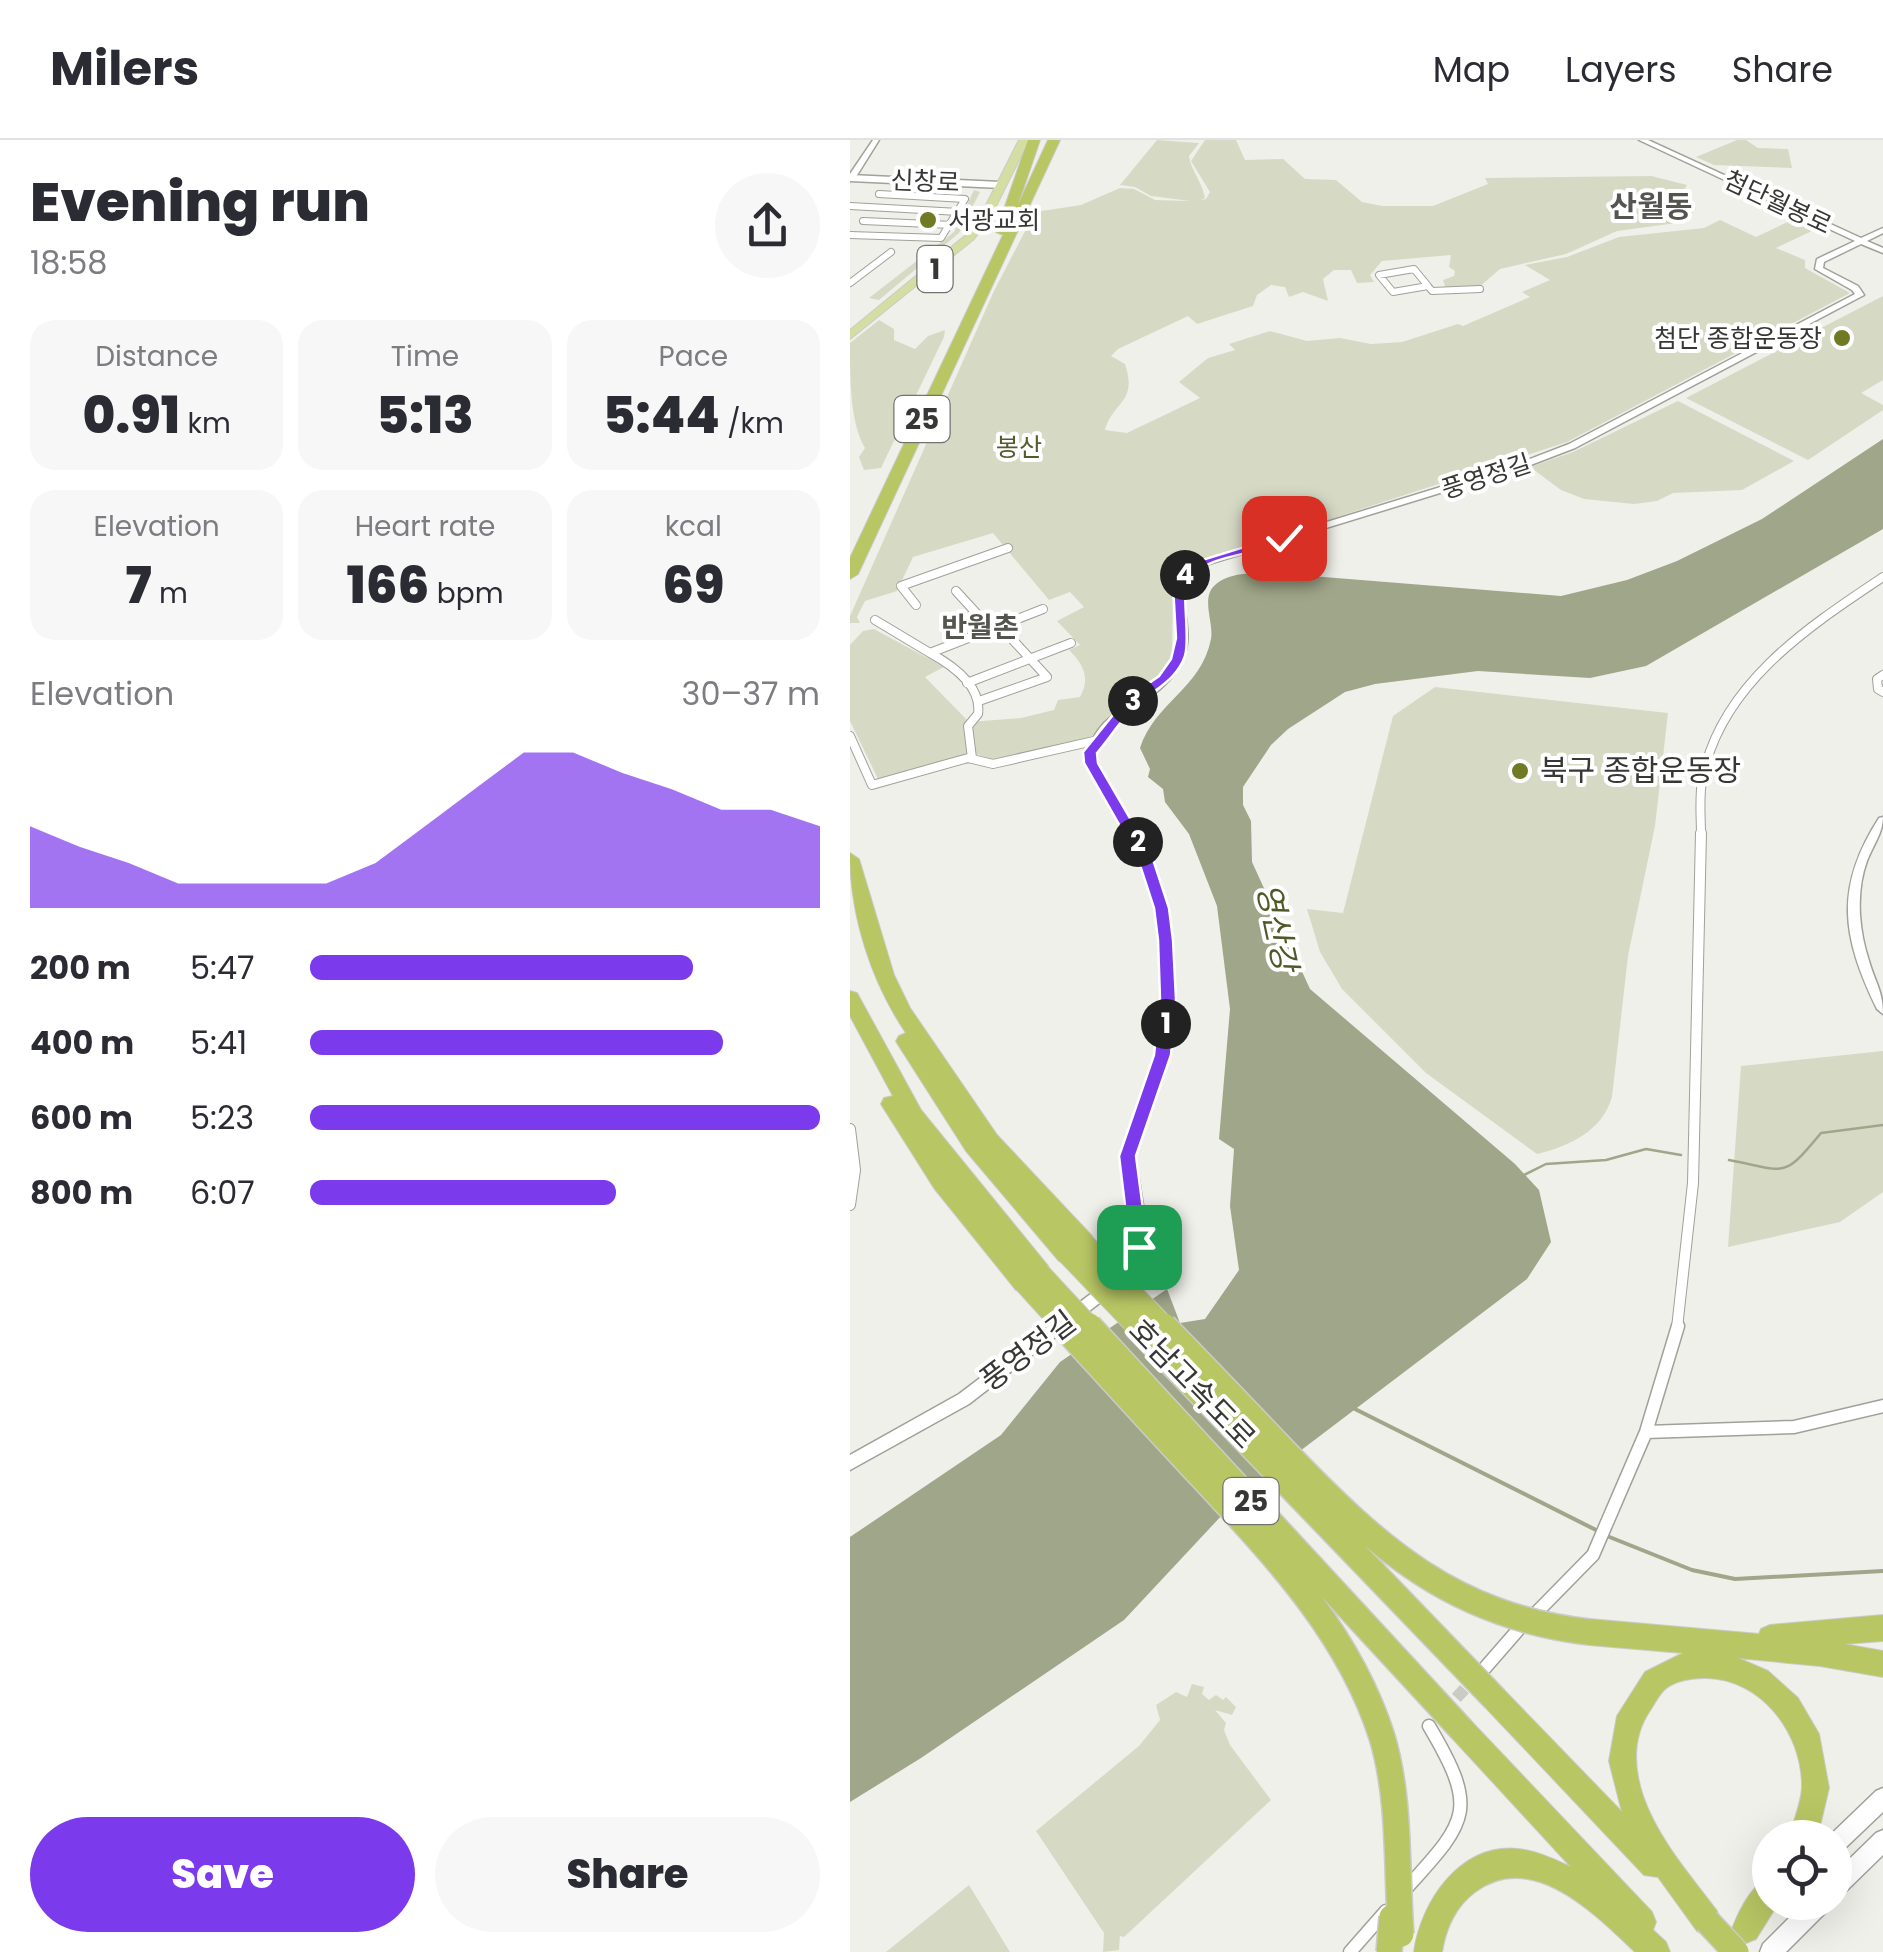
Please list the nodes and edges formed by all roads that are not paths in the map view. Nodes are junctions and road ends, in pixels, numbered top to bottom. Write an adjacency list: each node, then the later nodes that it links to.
1 (876, 140): 7 (street)
2 (1047, 140): 17 (highway, 25)
3 (1054, 140): 11 (highway, 25)
4 (1065, 140): 11 (highway)
5 (1642, 140): 18 (street, 첨단월봉로)
6 (1027, 141): 8 (main road, 1); 17 (highway)
7 (850, 179): 8 (main road, 신창로)
8 (996, 184): 24 (main road, 1)
9 (850, 206): 10 (street)
10 (871, 207): 12 (street); 12 (street); 13 (street)
11 (1024, 207): 27 (highway, 25)
12 (960, 212): 14 (street)
13 (862, 222): 14 (street); 16 (street)
14 (952, 226): 16 (street)
15 (1883, 230): 18 (street)
16 (852, 235)
17 (1001, 236): 26 (highway, 25)
18 (1860, 240): 19 (street, 첨단월봉로); 42 (street, 풍영정길)
19 (1883, 251)
20 (892, 252): 21 (street)
21 (850, 284)
22 (1428, 286): 22 (street); 23 (street)
23 (1480, 289)
24 (850, 333)
25 (1008, 548): 30 (street)
26 (850, 554)
27 (850, 574)
28 (1883, 577): 56 (street)
29 (956, 590): 33 (street)
30 (916, 605)
31 (1043, 609): 33 (street)
32 (875, 620): 35 (street)
33 (994, 627): 35 (street); 36 (street)
34 (1072, 643): 36 (street)
35 (930, 653): 38 (street)
36 (1033, 659): 38 (street); 40 (street)
37 (1883, 675): 39 (street)
38 (967, 683): 40 (street)
39 (1883, 692)
40 (978, 701): 43 (street)
41 (850, 736): 43 (street)
42 (1098, 740): 43 (street); 57 (street, 풍영정길)
43 (972, 758)
44 (1883, 820): 48 (street)
45 (850, 859): 53 (highway)
46 (850, 894): 53 (highway, 호남고속도로 / 25)
47 (850, 998): 54 (highway, 호남고속도로 / 25)
48 (1883, 1010)
49 (850, 1018): 54 (highway)
50 (850, 1129): 51 (street)
51 (853, 1171): 52 (street)
52 (850, 1204)
53 (1075, 1248): 61 (highway, bridge); 72 (highway, 호남고속도로 / 25, bridge)
54 (1032, 1278): 74 (highway, bridge); 78 (highway, 호남고속도로 / 25, bridge)
55 (1883, 1406): 56 (street)
56 (1646, 1432): 58 (street)
57 (850, 1463)
58 (1538, 1612)
59 (1883, 1628): 61 (highway)
60 (1518, 1630): 63 (street)
61 (1692, 1640): 62 (highway)
62 (1883, 1664)
63 (1484, 1669)
64 (1430, 1726): 75 (street)
65 (1883, 1798): 67 (main road)
66 (1809, 1820): 72 (highway)
67 (1852, 1828)
68 (1883, 1840): 69 (main road)
69 (1852, 1871)
70 (1759, 1920): 73 (main road)
71 (1802, 1920): 79 (main road)
72 (1706, 1921): 73 (highway, 호남고속도로 / 25, bridge)
73 (1741, 1941)
74 (1398, 1946)
75 (1350, 1952)
76 (1428, 1952): 77 (highway)
77 (1656, 1952)
78 (1670, 1952)
79 (1770, 1952)

